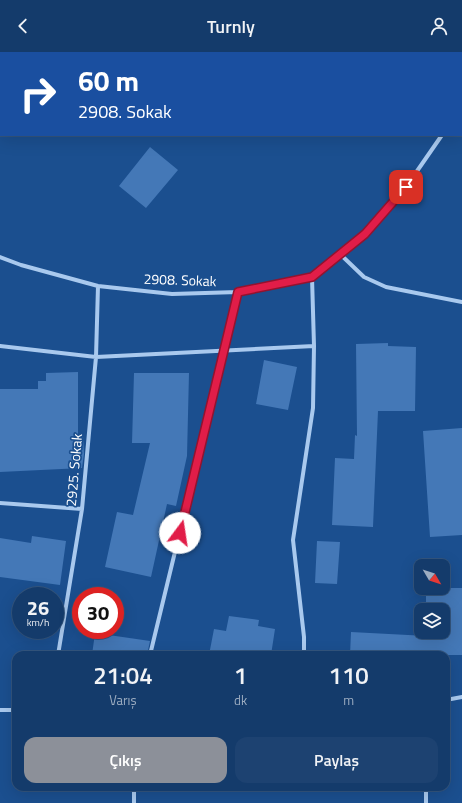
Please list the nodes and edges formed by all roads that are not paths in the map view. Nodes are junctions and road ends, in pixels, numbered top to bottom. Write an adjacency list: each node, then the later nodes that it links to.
1 (441, 136): 2 (street, 2908. Sokak)
2 (340, 254): 4 (street, 2908. Sokak); 7 (street)
3 (0, 256): 5 (street, 2908. Sokak)
4 (312, 277): 6 (street, 2908. Sokak); 9 (street)
5 (98, 286): 6 (street, 2908. Sokak); 11 (street, 2925. Sokak)
6 (238, 292): 10 (street)
7 (462, 302)
8 (0, 346): 11 (street)
9 (314, 346): 10 (street); 16 (street)
10 (224, 350): 11 (street); 15 (street)
11 (96, 357): 13 (street, 2925. Sokak)
12 (0, 503): 13 (street)
13 (82, 509): 14 (street, 2925. Sokak)
14 (59, 651)
15 (151, 651)
16 (304, 651)
17 (462, 697): 18 (street)
18 (450, 699)
19 (0, 710): 20 (street)
20 (12, 710)
21 (134, 791): 23 (street)
22 (426, 791): 24 (street)
23 (134, 803)
24 (426, 803)

